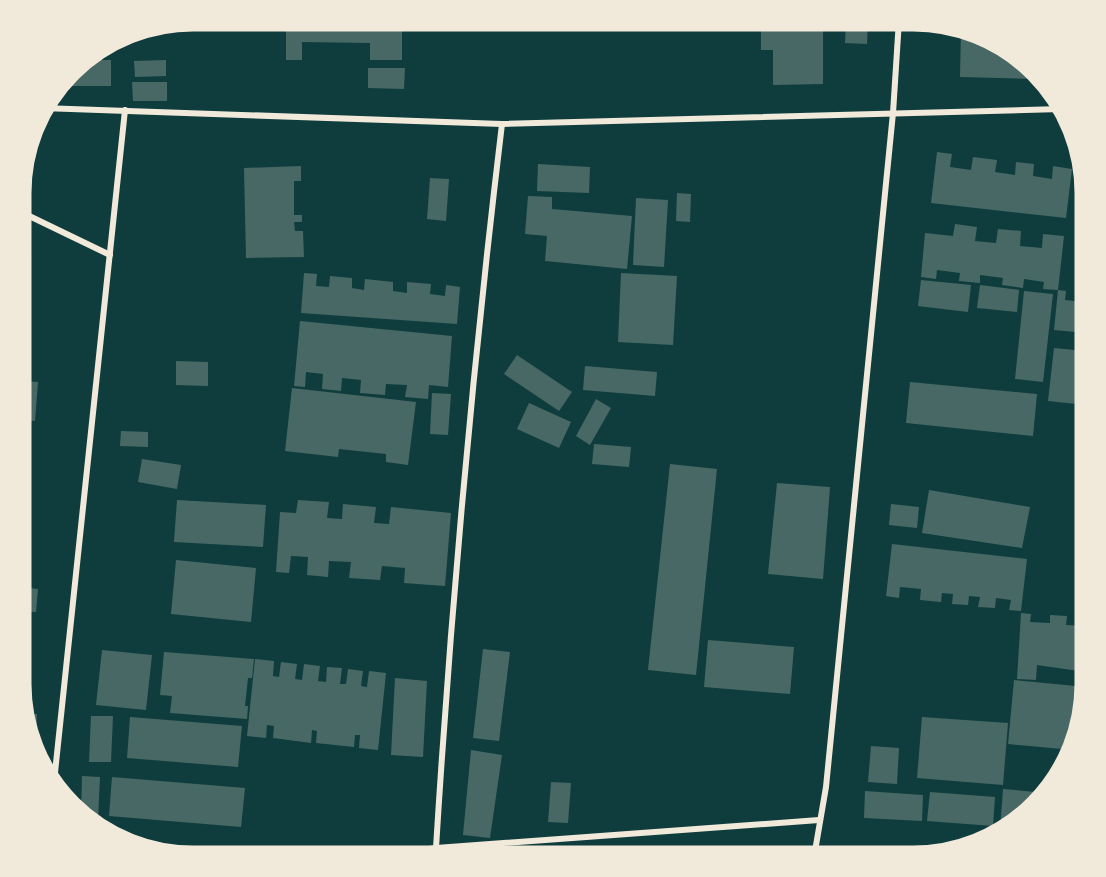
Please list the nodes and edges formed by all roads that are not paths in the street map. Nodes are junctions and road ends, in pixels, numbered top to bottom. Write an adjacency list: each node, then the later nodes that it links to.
1 (898, 30): 5 (street)
2 (54, 108): 4 (street)
3 (1052, 109): 5 (street)
4 (124, 110): 6 (street); 8 (street)
5 (893, 113): 6 (street); 10 (street)
6 (502, 124): 11 (street)
7 (30, 216): 8 (street)
8 (110, 255): 9 (street)
9 (55, 770)
10 (819, 820): 12 (street); 13 (street)
11 (436, 847)
12 (450, 847)
13 (815, 847)

